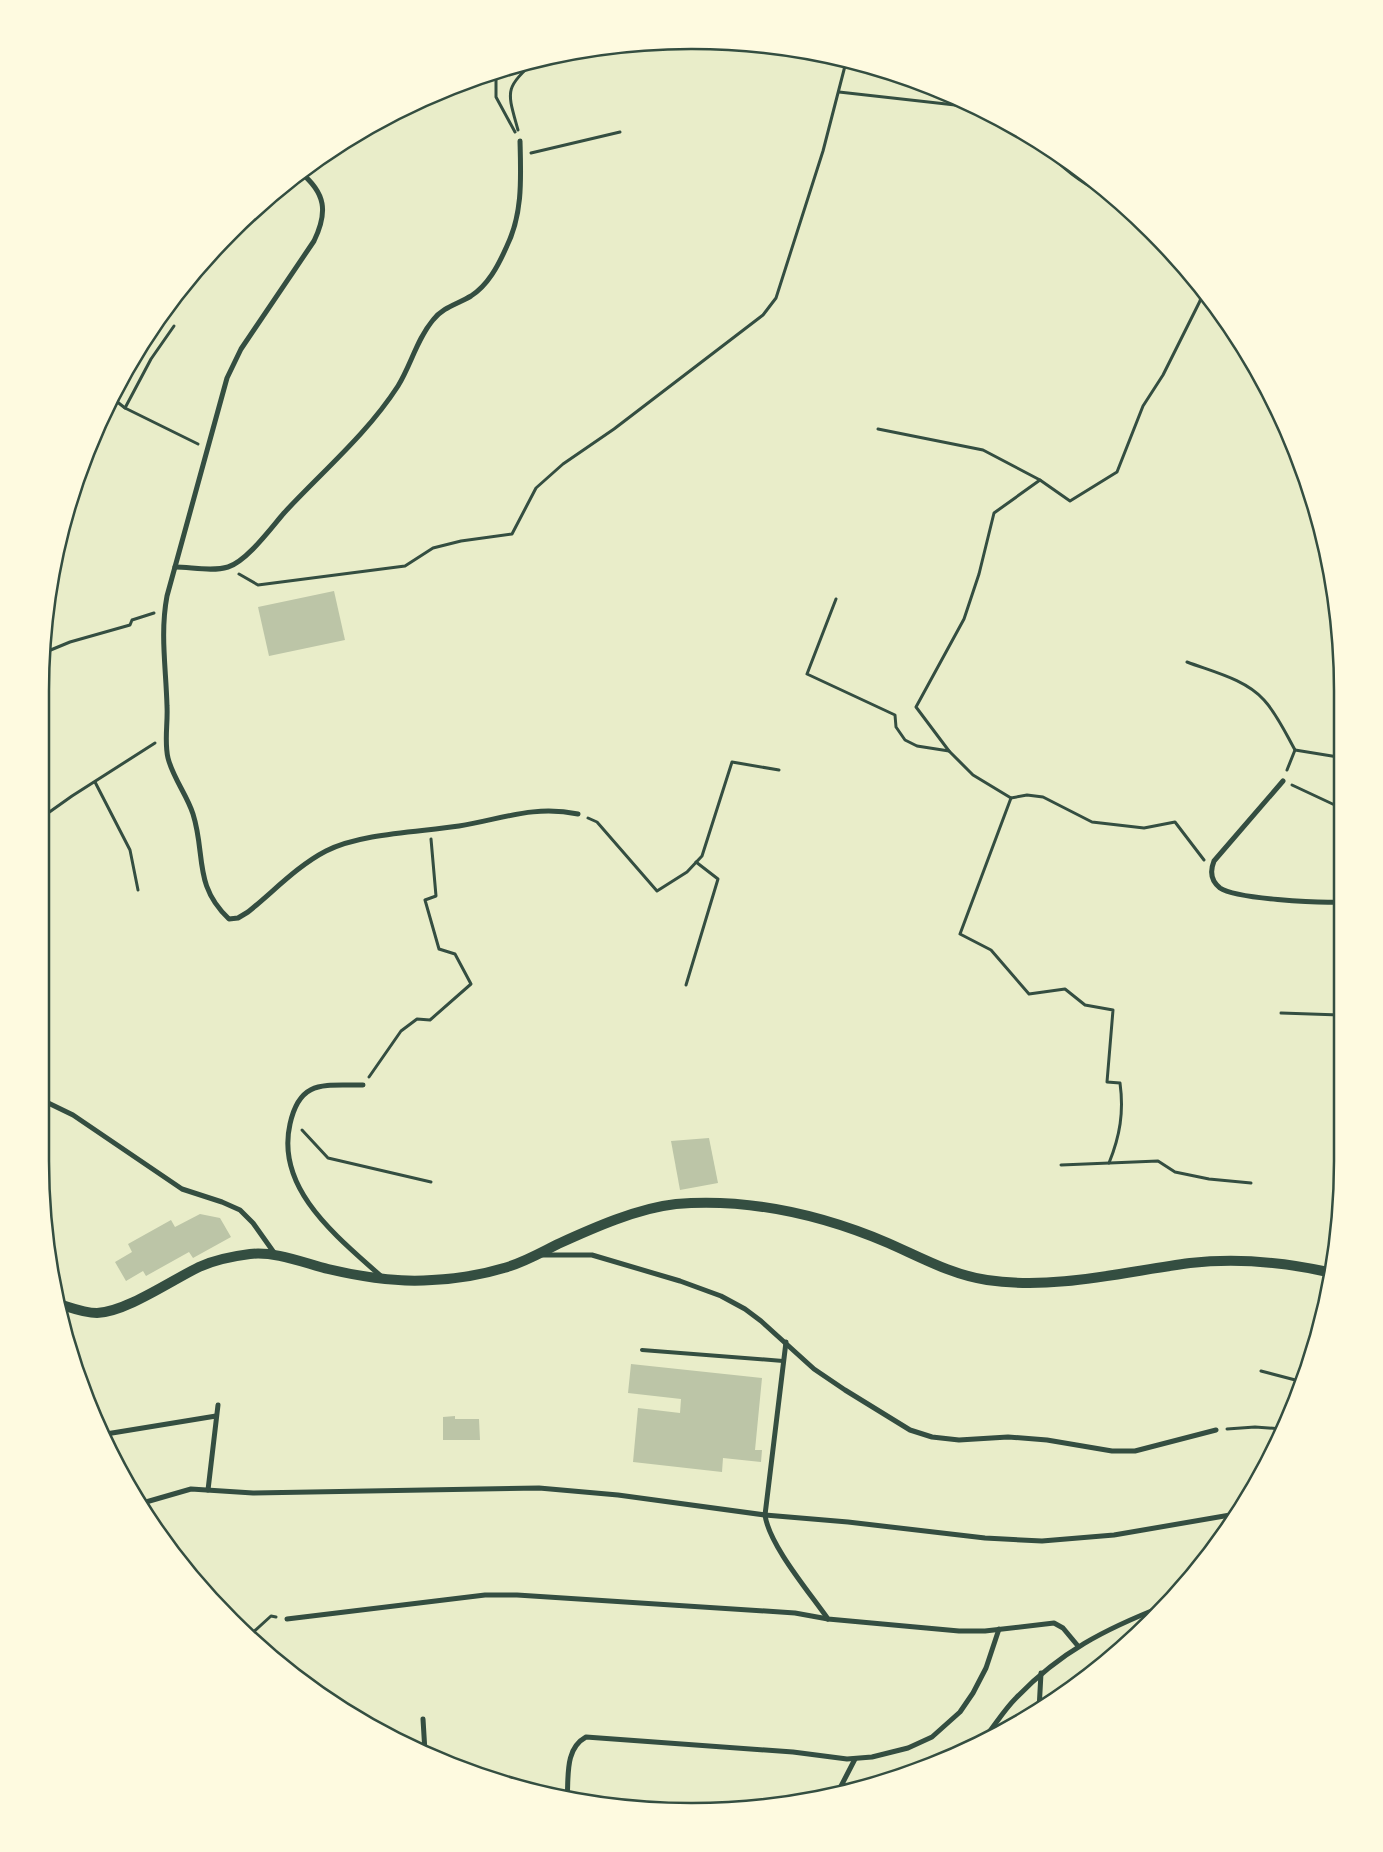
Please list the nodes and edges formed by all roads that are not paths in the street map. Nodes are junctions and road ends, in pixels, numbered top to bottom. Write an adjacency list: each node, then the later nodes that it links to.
1 (520, 141): 3 (street)
2 (306, 178): 3 (street)
3 (175, 567): 5 (street)
4 (1283, 781): 6 (street)
5 (578, 814)
6 (1334, 902)
7 (363, 1086): 12 (street)
8 (49, 1103): 10 (street)
9 (538, 1254): 11 (main road); 12 (main road); 14 (street)
10 (276, 1255): 12 (main road); 13 (main road)
11 (1324, 1271)
12 (385, 1280)
13 (66, 1306)
14 (786, 1342): 16 (street); 19 (street)
15 (642, 1350): 16 (lane)
16 (783, 1361): 23 (street)
17 (218, 1406): 18 (street)
18 (216, 1416): 20 (street); 21 (street)
19 (1216, 1430)
20 (110, 1433)
21 (208, 1490): 22 (street); 23 (street)
22 (147, 1502)
23 (765, 1515): 24 (street); 27 (street)
24 (1228, 1515)
25 (1149, 1612): 29 (street)
26 (287, 1619): 27 (street)
27 (828, 1619): 28 (street)
28 (999, 1629): 29 (street); 35 (street)
29 (1078, 1646): 30 (street)
30 (1041, 1673): 31 (street); 33 (street)
31 (1039, 1701)
32 (423, 1719): 34 (street)
33 (991, 1729)
34 (425, 1745)
35 (855, 1759): 36 (street); 37 (street)
36 (842, 1785)
37 (568, 1791)

